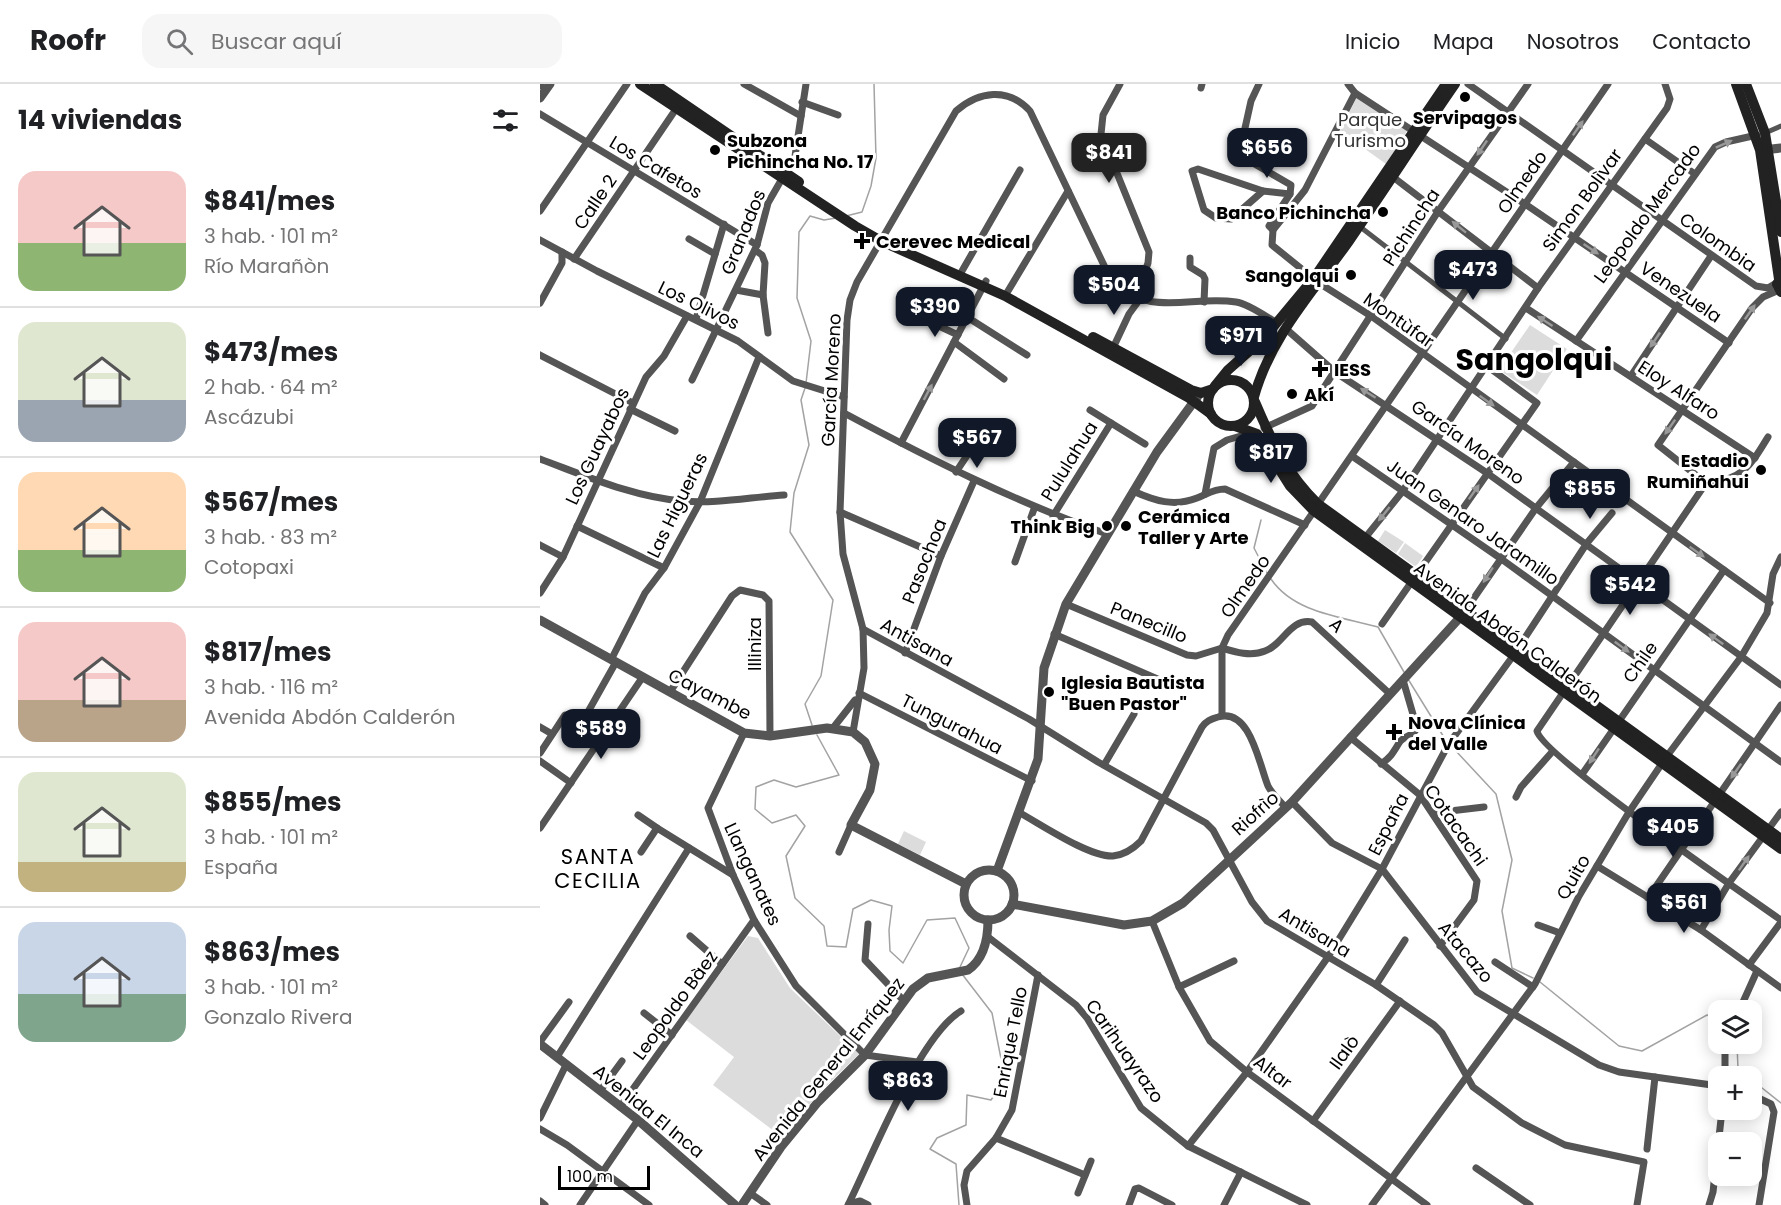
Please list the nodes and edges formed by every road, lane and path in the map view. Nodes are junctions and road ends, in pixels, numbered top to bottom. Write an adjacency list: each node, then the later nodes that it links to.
1 (550, 84): 19 (street)
2 (627, 84): 30 (street)
3 (640, 84): 21 (main road)
4 (655, 84): 21 (main road)
5 (744, 84): 25 (street)
6 (806, 84): 20 (street, Granados)
7 (1120, 84): 74 (street)
8 (1258, 84): 43 (street)
9 (1348, 84): 18 (street, Venezuela)
10 (1446, 84): 27 (main road)
11 (1455, 84): 27 (main road)
12 (1468, 84): 22 (street, Colombia)
13 (1528, 84): 22 (street, Pichincha)
14 (1608, 84): 33 (street, Olmedo, one-way to 14)
15 (1665, 84): 29 (street, Simon Bolìvar)
16 (1736, 84): 28 (main road)
17 (1746, 84): 28 (main road)
18 (1355, 93): 27 (street, Venezuela); 50 (street)
19 (540, 98)
20 (802, 102): 24 (street); 25 (street, Granados)
21 (679, 105): 35 (street, Calle 2); 38 (main road)
22 (1507, 111): 33 (street, Colombia); 34 (street, Pichincha, one-way to 34)
23 (540, 114): 30 (street, Los Cafetos)
24 (838, 115)
25 (801, 116): 38 (street, Granados)
26 (1781, 126): 28 (street)
27 (1417, 133): 34 (street, Venezuela); 39 (main road); 66 (main road)
28 (1761, 134): 32 (main road); 37 (street, Leopoldo Mercado, one-way to 28)
29 (1645, 140): 37 (street); 40 (street, Simon Bolìvar)
30 (587, 142): 35 (street, Los Cafetos); 46 (street)
31 (1781, 148): 32 (street)
32 (1764, 150): 51 (main road); 68 (main road)
33 (1562, 151): 40 (street, Colombia); 44 (street, Olmedo)
34 (1469, 167): 44 (street, Venezuela); 45 (street, Pichincha)
35 (634, 171): 48 (street, Los Cafetos); 62 (street, Calle 2)
36 (1020, 171): 64 (street)
37 (1695, 174): 47 (street, Leopoldo Mercado)
38 (785, 176): 55 (main road); 56 (street, Granados)
39 (1393, 177): 45 (street); 49 (main road)
40 (1610, 185): 47 (street, Colombia); 52 (street, Simon Bolìvar)
41 (1068, 191): 55 (street, García Moreno); 71 (street); 74 (street, García Moreno)
42 (1263, 191): 42 (street); 43 (street)
43 (1290, 194): 50 (street)
44 (1525, 204): 52 (street, Venezuela); 58 (street, Olmedo)
45 (1439, 210): 58 (street, one-way to 45); 63 (street, Pichincha)
46 (540, 211)
47 (1661, 220): 60 (street, Colombia); 65 (street, Leopoldo Mercado)
48 (724, 224): 56 (street, Los Cafetos); 59 (street)
49 (1359, 226): 63 (street); 66 (main road)
50 (1273, 230): 66 (street, Montùfar)
51 (1781, 232)
52 (1574, 237): 65 (street, Venezuela, one-way to 65); 69 (street, Simon Bolìvar)
53 (689, 238): 59 (street)
54 (540, 240): 57 (street, Los Olivos)
55 (884, 240): 64 (main road); 67 (main road); 105 (street, García Moreno)
56 (756, 247): 70 (street, Granados); 73 (street)
57 (562, 252): 62 (street, Los Olivos); 72 (street)
58 (1492, 253): 69 (street); 77 (street, Olmedo)
59 (715, 254): 84 (street)
60 (1711, 256): 68 (street, Colombia); 79 (street)
61 (1190, 258): 75 (street)
62 (574, 259): 80 (street, Los Olivos)
63 (1405, 262): 77 (street); 81 (street, Pichincha)
64 (962, 271): 67 (main road)
65 (1624, 271): 79 (street, Venezuela); 90 (street, Leopoldo Mercado)
66 (1317, 280): 81 (street, Montùfar); 85 (main road)
67 (985, 284): 71 (main road); 82 (street)
68 (1779, 284): 92 (street, one-way to 68)
69 (1538, 288): 78 (street, Simon Bolìvar)
70 (736, 290): 73 (street); 86 (street, Granados)
71 (1006, 293): 93 (main road); 106 (main road)
72 (542, 294): 76 (street)
73 (763, 295): 87 (street)
74 (1138, 298): 75 (street, García Moreno); 93 (street)
75 (1204, 302): 85 (street, García Moreno)
76 (540, 303)
77 (1457, 303): 89 (street); 94 (street, Olmedo)
78 (1526, 308): 89 (street, Simon Bolìvar); 90 (street, Eloy Alfaro, one-way to 78)
79 (1677, 308): 92 (street, Venezuela); 100 (street, one-way to 100)
80 (687, 316): 84 (street, Los Olivos); 109 (street, Los Guayabos)
81 (1371, 316): 94 (street, Montùfar); 99 (street, Pichincha)
82 (967, 317): 88 (street); 96 (street)
83 (922, 318): 88 (street)
84 (696, 320): 86 (street, Los Olivos)
85 (1281, 326): 99 (street, García Moreno); 103 (main road); 107 (main road)
86 (718, 330): 97 (street, Los Olivos); 102 (street, Granados)
87 (768, 333)
88 (958, 335): 91 (street)
89 (1506, 339): 98 (street, Simon Bolìvar)
90 (1576, 341): 100 (street, Eloy Alfaro)
91 (954, 342): 101 (street); 123 (street, one-way to 91)
92 (1729, 343): 111 (street)
93 (1113, 348): 106 (main road)
94 (1422, 354): 104 (street, Montùfar); 108 (street, Olmedo)
95 (540, 355): 109 (street)
96 (1027, 355)
97 (759, 357): 105 (street, Los Olivos); 138 (street, Las Higueras)
98 (1487, 366): 104 (street, Simon Bolìvar); 116 (street)
99 (1335, 372): 108 (street, García Moreno, one-way to 99); 120 (street, Pichincha)
100 (1631, 376): 111 (street, Eloy Alfaro)
101 (1004, 379)
102 (692, 380)
103 (1214, 388): 106 (main road); 107 (main road); 113 (main road)
104 (1470, 389): 116 (street, Montùfar, one-way to 116); 122 (street, Simon Bolìvar)
105 (844, 397): 114 (street, García Moreno)
106 (1197, 397): 112 (street); 113 (main road)
107 (1254, 400): 117 (main road); 120 (main road, Avenida Abdón Calderón)
108 (1387, 405): 122 (street, García Moreno); 125 (street, Olmedo)
109 (632, 406): 118 (street); 131 (street, Los Guayabos)
110 (1090, 410): 115 (street)
111 (1683, 410): 126 (street, Eloy Alfaro); 133 (street, one-way to 133)
112 (1185, 412): 113 (street); 134 (street)
113 (1208, 412): 117 (main road)
114 (844, 413): 123 (street); 142 (street, García Moreno)
115 (1111, 423): 124 (street); 144 (street, Pululahua)
116 (1521, 425): 128 (street, Montùfar); 130 (street)
117 (1235, 426): 120 (main road)
118 (675, 430)
119 (984, 430): 129 (street)
120 (1259, 430): 136 (street, Pichincha); 139 (main road, Avenida Abdón Calderón)
121 (1768, 437): 126 (street)
122 (1437, 440): 130 (street, García Moreno); 135 (street, Simon Bolìvar)
123 (901, 443): 129 (street)
124 (1145, 444)
125 (1352, 456): 135 (street, Juan Genaro Jaramillo); 139 (street, Olmedo)
126 (1755, 458): 133 (street)
127 (540, 459): 131 (street)
128 (1574, 462): 140 (street); 149 (street, Montùfar)
129 (956, 472): 132 (street)
130 (1487, 473): 140 (street, García Moreno); 145 (street, one-way to 130)
131 (598, 481): 138 (street); 147 (street, Los Guayabos)
132 (974, 481): 141 (street); 153 (street, Pasochoa)
133 (1706, 483): 149 (street)
134 (1133, 491): 136 (street); 148 (street)
135 (1402, 492): 145 (street, Juan Genaro Jaramillo); 150 (street, Simon Bolìvar, one-way to 150)
136 (1205, 494): 146 (street)
137 (784, 495): 138 (street)
138 (700, 502): 158 (street, Las Higueras)
139 (1316, 508): 146 (street, Olmedo); 150 (main road, Avenida Abdón Calderón); 160 (main road, Avenida Abdón Calderón)
140 (1536, 508): 151 (street, García Moreno); 156 (street)
141 (1034, 509): 144 (street); 157 (street, Pululahua)
142 (840, 512): 153 (street); 170 (street, García Moreno)
143 (1612, 513): 151 (street, España)
144 (1053, 516): 148 (street)
145 (1451, 524): 156 (street, Juan Genaro Jaramillo); 160 (street)
146 (1305, 525): 173 (street, Olmedo)
147 (577, 526): 154 (street, Los Guayabos); 158 (street)
148 (1107, 534): 165 (street)
149 (1671, 534): 159 (street, Montùfar, one-way to 159); 161 (street)
150 (1365, 538): 160 (main road, Avenida Abdón Calderón)
151 (1587, 543): 161 (street, García Moreno); 163 (street, España)
152 (540, 545): 154 (street)
153 (941, 556): 175 (street, Pasochoa)
154 (563, 557): 162 (street, Los Guayabos)
155 (1781, 557): 164 (street, Quito)
156 (1500, 558): 163 (street, Juan Genaro Jaramillo); 166 (street, one-way to 166)
157 (1015, 562)
158 (664, 567): 177 (street, Las Higueras)
159 (1724, 570): 164 (street, Montùfar); 167 (street, Chile)
160 (1413, 578): 166 (main road, Avenida Abdón Calderón); 169 (street)
161 (1639, 582): 167 (street, García Moreno); 171 (street)
162 (540, 593)
163 (1552, 596): 171 (street, Juan Genaro Jaramillo); 174 (street, España)
164 (1770, 603): 176 (street, Quito)
165 (1066, 604): 172 (street); 173 (street, Panecillo)
166 (1463, 614): 174 (main road, Avenida Abdón Calderón); 179 (street, Riofrìo)
167 (1688, 619): 176 (street, García Moreno, one-way to 167); 178 (street, Chile)
168 (540, 620): 177 (street, Cayambe)
169 (1382, 624)
170 (863, 628): 175 (street, Antisana); 185 (street, García Moreno)
171 (1604, 633): 178 (street, Juan Genaro Jaramillo, one-way to 178); 183 (street)
172 (1054, 634): 181 (street); 192 (street)
173 (1222, 648): 186 (street, A); 190 (street)
174 (1516, 652): 183 (main road, Avenida Abdón Calderón); 211 (street, España)
175 (904, 653): 192 (street, Antisana)
176 (1741, 657): 182 (street, García Moreno); 187 (street, Quito)
177 (613, 661): 180 (street, Cayambe); 197 (street, Las Higueras)
178 (1653, 669): 187 (street, Juan Genaro Jaramillo); 191 (street, Chile)
179 (1406, 677): 186 (street, Riofrìo); 206 (street)
180 (642, 678): 184 (street, Cayambe); 210 (street)
181 (1169, 684)
182 (1781, 685)
183 (1567, 689): 191 (main road, Avenida Abdón Calderón); 201 (street)
184 (670, 692): 196 (street, Cayambe); 198 (street, Illiniza)
185 (859, 693): 194 (street, García Moreno); 195 (street, García Moreno); 209 (street, Tungurahua)
186 (1390, 694): 199 (street, Riofrìo)
187 (1704, 705): 200 (street, Juan Genaro Jaramillo); 203 (street, Quito)
188 (1781, 705): 200 (street)
189 (1134, 714): 207 (street)
190 (1222, 716): 212 (street); 215 (street, Atacazo)
191 (1615, 724): 203 (main road, Avenida Abdón Calderón); 208 (street, Chile, one-way to 208)
192 (1041, 726): 207 (street, Antisana); 209 (street)
193 (540, 727): 197 (street)
194 (830, 728): 195 (street, Cayambe); 198 (street, Cayambe)
195 (853, 732): 222 (street)
196 (744, 733): 198 (street, Cayambe); 236 (street, Llanganates)
197 (552, 734): 202 (street)
198 (770, 736)
199 (1350, 737): 206 (street, Cotacachi); 215 (street, Riofrìo)
200 (1755, 743): 205 (street, Juan Genaro Jaramillo); 214 (street, one-way to 214)
201 (1552, 752): 208 (street); 213 (street)
202 (540, 753)
203 (1665, 759): 214 (main road, Avenida Abdón Calderón); 217 (street, Quito)
204 (540, 762): 210 (street)
205 (1781, 762)
206 (1381, 764): 211 (street, Cotacachi)
207 (1104, 765): 212 (street, Antisana)
208 (1583, 773): 217 (street)
209 (1032, 781): 219 (street)
210 (571, 783): 223 (street)
211 (1420, 795): 220 (street, Cotacachi); 234 (street, España)
212 (1164, 797): 219 (street); 232 (street, Antisana)
213 (1516, 797)
214 (1717, 798): 225 (main road, Avenida Abdón Calderón); 228 (street)
215 (1289, 805): 232 (street, Riofrìo); 234 (street, Atacazo)
216 (1484, 807): 220 (street)
217 (1629, 812): 228 (street); 233 (street, Quito)
218 (1781, 812): 225 (street)
219 (1020, 813): 235 (street)
220 (1433, 813): 252 (street, Cotacachi)
221 (638, 815): 224 (street)
222 (851, 825): 231 (street); 237 (street)
223 (540, 828)
224 (657, 828): 227 (street); 230 (street)
225 (1765, 833): 226 (main road, Avenida Abdón Calderón); 229 (main road, Avenida Abdón Calderón); 238 (street, one-way to 225)
226 (1781, 839)
227 (689, 848): 236 (street); 274 (street)
228 (1682, 849): 238 (street); 239 (street)
229 (1781, 849)
230 (640, 852)
231 (839, 852)
232 (1229, 859): 243 (street, Riofrìo); 253 (street, Antisana)
233 (1597, 866): 239 (street); 248 (street, Quito)
234 (1382, 869): 252 (street, Atacazo); 253 (street, España)
235 (997, 872): 237 (street); 240 (street)
236 (733, 875): 241 (street, Llanganates)
237 (966, 884): 242 (street)
238 (1730, 884): 244 (street); 247 (street)
239 (1648, 898): 247 (street)
240 (1012, 904): 242 (street); 243 (street, Riofrìo)
241 (754, 920): 256 (street, Leopoldo Bàez); 273 (street, Llanganates)
242 (988, 920): 250 (street, Avenida General Enríquez)
243 (1152, 921): 262 (street, Altar)
244 (1781, 921): 257 (street)
245 (867, 924): 265 (street)
246 (1538, 926): 248 (street)
247 (1701, 930): 257 (street)
248 (1560, 933): 261 (street, Quito)
249 (690, 936): 256 (street)
250 (988, 937): 259 (street, Carihuayrazo); 265 (street, Avenida General Enríquez)
251 (1405, 940): 260 (street)
252 (1440, 946): 270 (street, Atacazo)
253 (1328, 957): 260 (street, Antisana); 278 (street, España)
254 (1234, 961): 262 (street)
255 (1495, 962): 261 (street)
256 (722, 964): 271 (street, Leopoldo Bàez)
257 (1749, 965): 258 (street)
258 (1757, 971): 263 (street); 264 (street)
259 (1038, 975): 290 (street, Enrique Tello); 291 (street, Carihuayrazo)
260 (1376, 985): 266 (street, Antisana)
261 (1534, 985): 270 (street, Quito)
262 (1179, 987): 278 (street, Altar)
263 (1781, 988)
264 (1744, 1000)
265 (904, 1001): 273 (street, Avenida General Enríquez)
266 (1400, 1001): 280 (street, Antisana); 288 (street, Ilalò)
267 (569, 1002): 272 (street)
268 (961, 1011): 276 (street)
269 (644, 1013): 271 (street)
270 (1512, 1015): 279 (street, Atacazo); 280 (street, Quito)
271 (672, 1035): 284 (street, Leopoldo Bàez)
272 (540, 1043): 274 (street, Avenida El Inca)
273 (865, 1054): 276 (street); 299 (street, Avenida General Enríquez)
274 (557, 1057): 277 (street, Avenida El Inca)
275 (622, 1061): 282 (street)
276 (917, 1062): 302 (street)
277 (566, 1065): 282 (street, Avenida El Inca); 285 (street)
278 (1247, 1072): 288 (street, Altar); 291 (street, España)
279 (1655, 1077): 281 (street, Atacazo); 292 (street)
280 (1467, 1078): 298 (street, Quito); 318 (street, Antisana)
281 (1708, 1084)
282 (600, 1091): 284 (street, Avenida El Inca)
283 (1762, 1100): 320 (street)
284 (620, 1107): 286 (street, Avenida El Inca)
285 (540, 1118)
286 (638, 1120): 295 (street); 306 (street, Avenida El Inca)
287 (1721, 1120): 319 (street)
288 (1313, 1121): 298 (street, Altar)
289 (540, 1129): 295 (street)
290 (996, 1138): 297 (street); 310 (street, Enrique Tello)
291 (1188, 1146): 296 (street, Carihuayrazo)
292 (1647, 1149)
293 (1091, 1161): 297 (street)
294 (1476, 1168): 317 (street)
295 (602, 1171): 304 (street); 305 (street)
296 (1240, 1172): 313 (street); 314 (street, Carihuayrazo)
297 (1085, 1175): 300 (street)
298 (1392, 1179): 315 (street, Quito); 316 (street, Altar)
299 (750, 1193): 307 (street, Avenida General Enríquez); 308 (street)
300 (1078, 1193)
301 (540, 1202): 303 (street)
302 (848, 1204): 309 (street)
303 (545, 1205)
304 (580, 1205)
305 (649, 1205)
306 (735, 1205)
307 (742, 1205)
308 (767, 1205)
309 (868, 1205)
310 (967, 1205)
311 (1129, 1205): 312 (street)
312 (1172, 1205)
313 (1224, 1205)
314 (1307, 1205)
315 (1372, 1205)
316 (1427, 1205)
317 (1530, 1205)
318 (1637, 1205)
319 (1709, 1205)
320 (1760, 1205)

